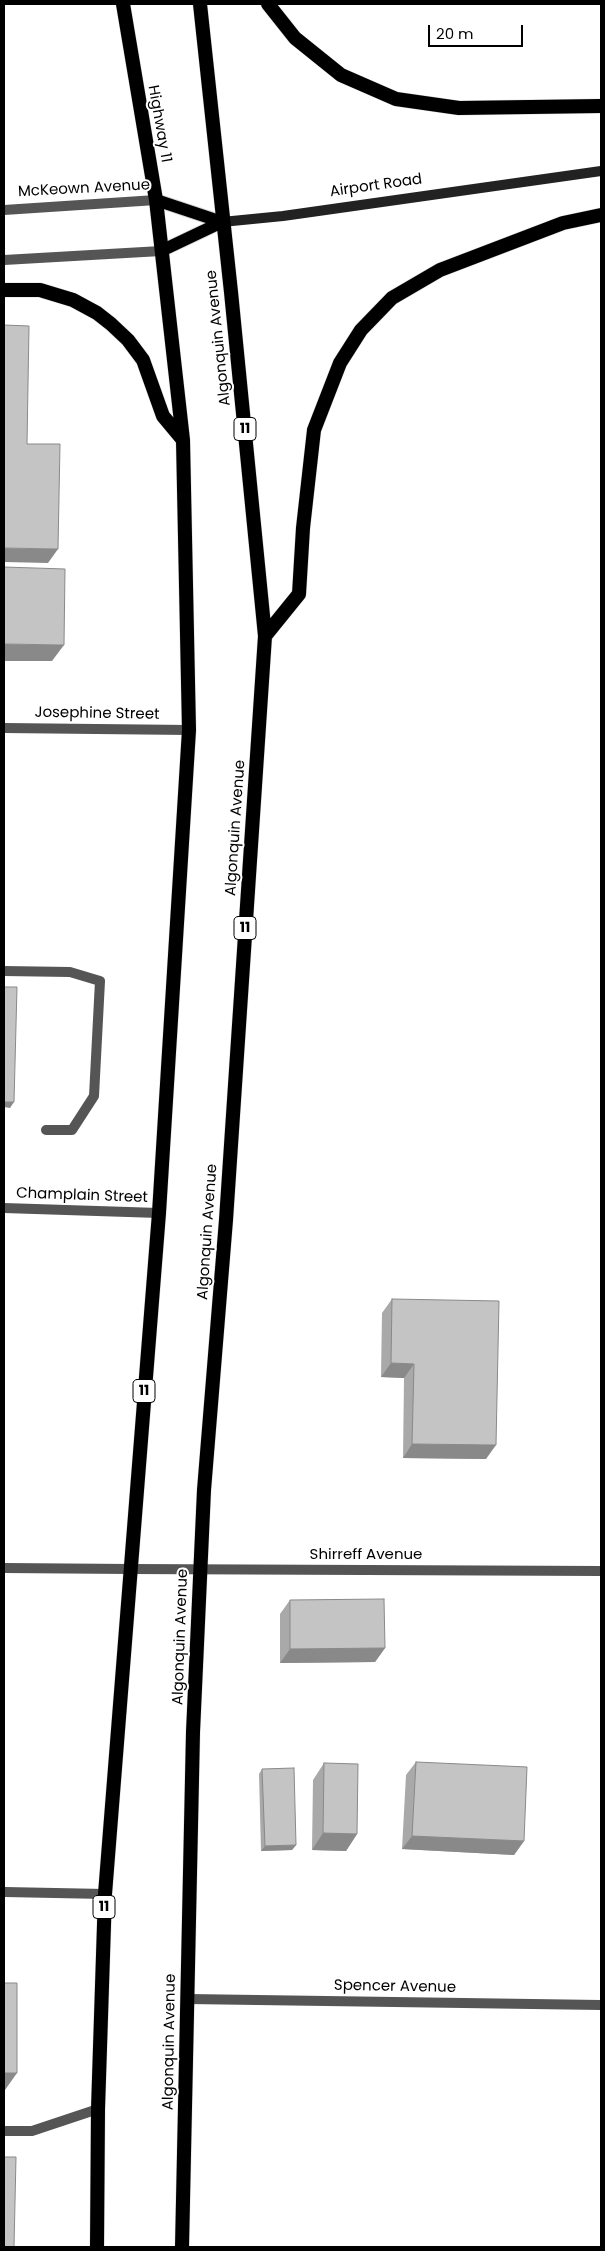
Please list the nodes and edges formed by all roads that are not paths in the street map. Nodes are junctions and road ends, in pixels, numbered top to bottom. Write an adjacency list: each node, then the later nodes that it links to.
1 (123, 4): 6 (highway, Highway 11 / 11)
2 (200, 4): 9 (highway, 11)
3 (268, 4): 4 (highway)
4 (601, 106)
5 (601, 171): 9 (main road, Airport Road)
6 (156, 200): 7 (street, McKeown Avenue); 9 (main road, McKeown Avenue); 10 (highway, Highway 11 / 11)
7 (4, 210)
8 (601, 215): 14 (highway)
9 (222, 222): 10 (main road, Airport Road); 14 (highway, Algonquin Avenue / 11)
10 (161, 251): 11 (street); 13 (highway, 11)
11 (4, 260)
12 (4, 290): 13 (highway)
13 (183, 440): 16 (highway, 11)
14 (265, 636): 23 (highway, Algonquin Avenue / 11)
15 (4, 728): 16 (street, Josephine Street)
16 (189, 730): 20 (highway, 11)
17 (4, 972): 18 (street)
18 (46, 1130)
19 (4, 1208): 20 (street, Champlain Street)
20 (159, 1213): 22 (highway, 11)
21 (4, 1568): 22 (street, Shirreff Avenue)
22 (130, 1569): 23 (street, Shirreff Avenue); 26 (highway, 11)
23 (200, 1569): 24 (street, Shirreff Avenue); 27 (highway, Algonquin Avenue / 11)
24 (601, 1570)
25 (5, 1892): 26 (street)
26 (105, 1894): 29 (highway, 11)
27 (188, 1999): 28 (street, Spencer Avenue); 32 (highway, Algonquin Avenue / 11)
28 (601, 2005)
29 (98, 2109): 30 (street); 31 (highway, 11)
30 (4, 2131)
31 (97, 2247)
32 (182, 2247)

